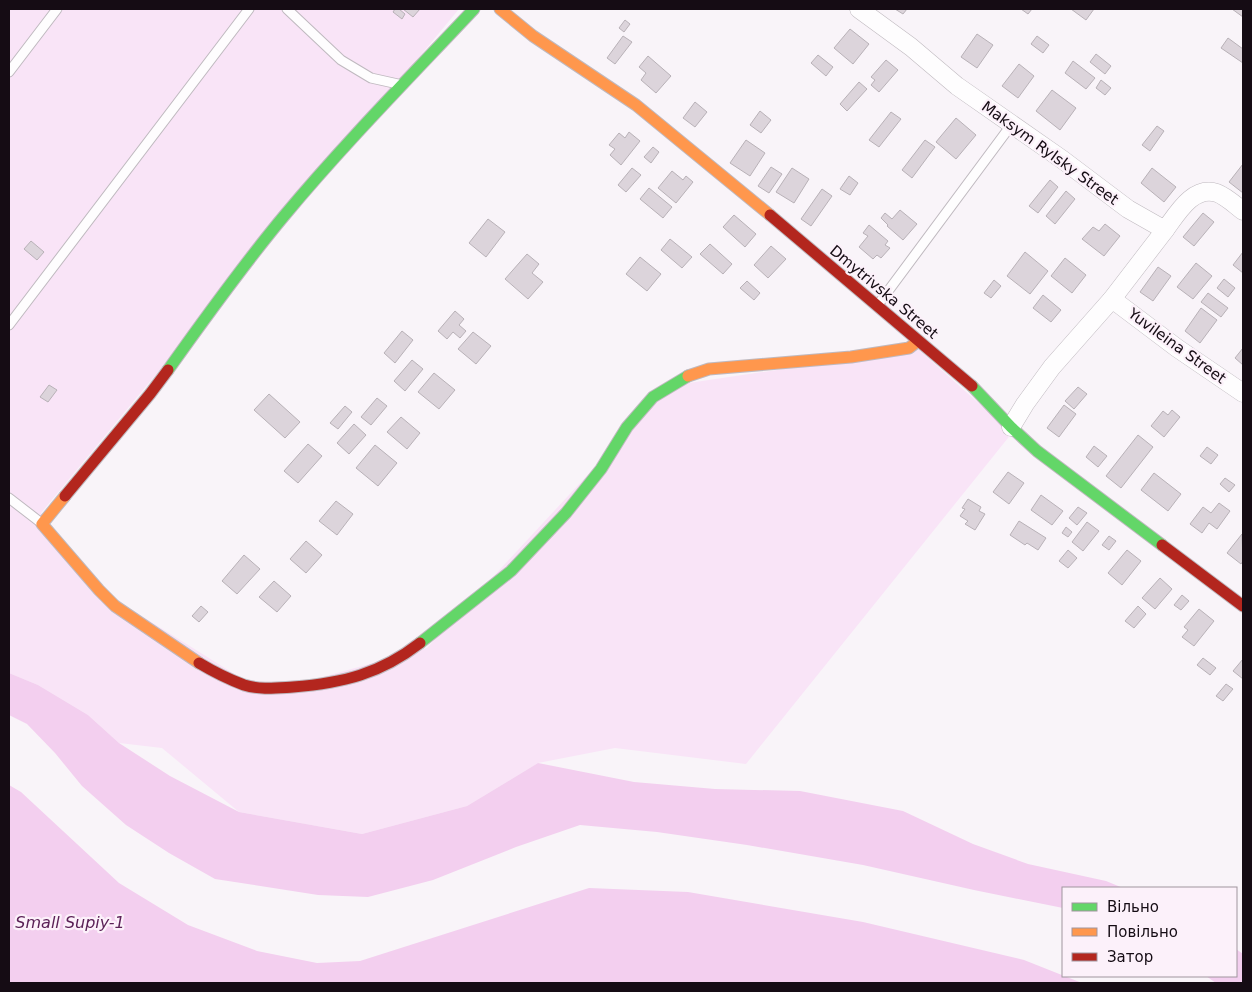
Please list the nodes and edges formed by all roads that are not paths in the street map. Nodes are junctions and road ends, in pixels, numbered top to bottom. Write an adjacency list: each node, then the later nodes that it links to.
1 (57, 9): 7 (lane)
2 (249, 9): 14 (lane)
3 (287, 9): 8 (lane)
4 (474, 9): 8 (street)
5 (500, 9): 13 (street, Dmytrivska Street)
6 (859, 9): 9 (street, Maksym Rylsky Street)
7 (9, 72)
8 (404, 85): 19 (street)
9 (1012, 124): 11 (street, Maksym Rylsky Street); 13 (lane)
10 (1243, 211): 11 (street)
11 (1165, 230): 12 (street)
12 (1112, 299): 16 (street, Yuvileina Street); 17 (street)
13 (877, 306): 15 (street, Dmytrivska Street)
14 (9, 325)
15 (918, 341): 17 (street, Dmytrivska Street); 19 (street)
16 (1243, 393)
17 (1011, 427): 20 (street, Dmytrivska Street)
18 (9, 498): 19 (lane)
19 (42, 524)
20 (1243, 606)

